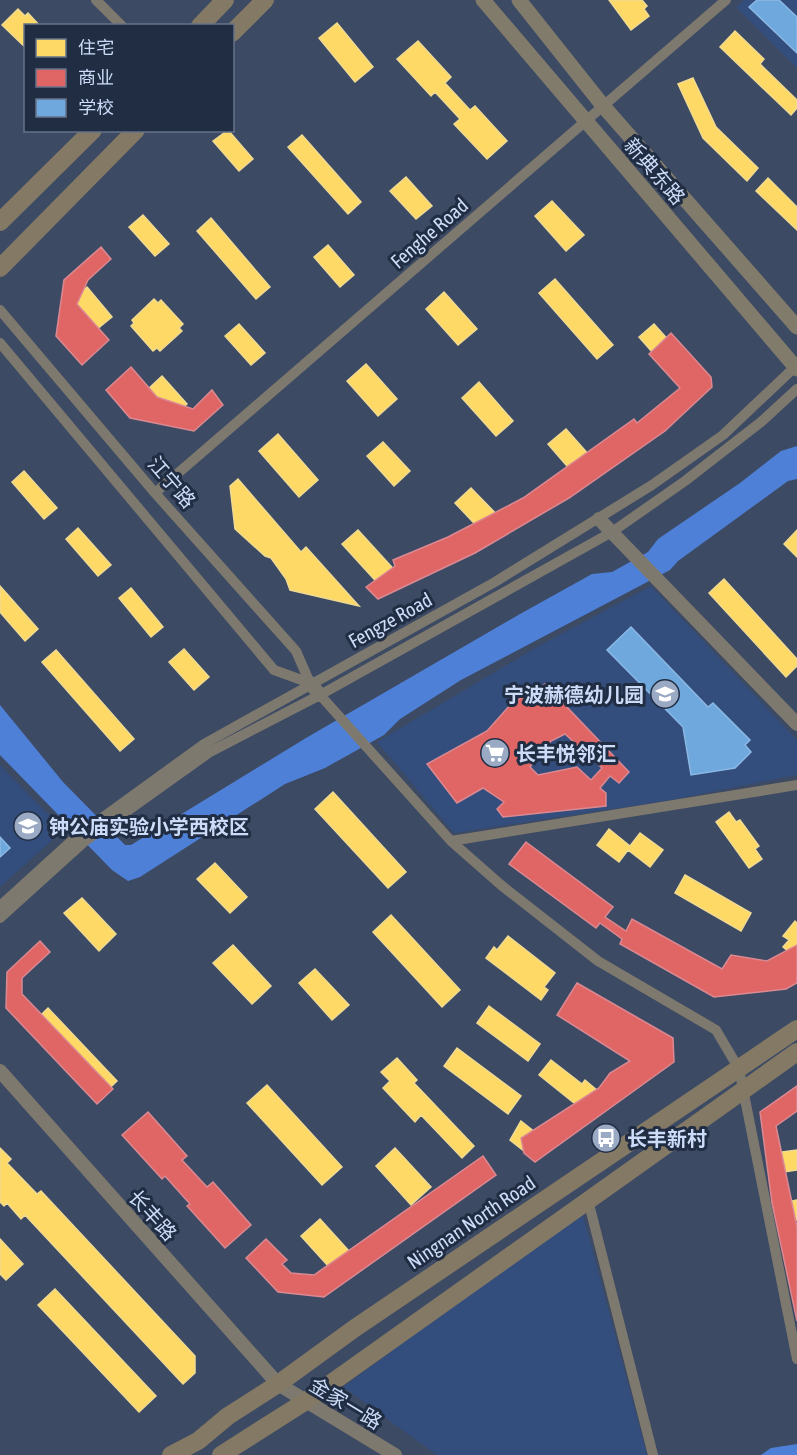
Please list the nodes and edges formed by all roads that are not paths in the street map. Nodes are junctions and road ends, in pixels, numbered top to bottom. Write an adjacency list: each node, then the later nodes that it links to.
1 (96, 0): 7 (street)
2 (225, 0): 8 (main road)
3 (265, 0): 9 (main road)
4 (483, 0): 11 (main road, 新典东路)
5 (519, 0): 10 (main road, 新典东路)
6 (726, 0): 10 (street, Fenghe Road)
7 (120, 24)
8 (202, 24)
9 (234, 31)
10 (604, 106): 11 (street, Fenghe Road); 17 (main road, 新典东路)
11 (586, 122): 19 (main road, 新典东路); 21 (street, Fenghe Road)
12 (91, 132): 14 (main road)
13 (134, 132): 15 (main road)
14 (0, 222)
15 (0, 268)
16 (0, 310): 21 (street, 江宁路)
17 (797, 327)
18 (0, 344): 24 (street)
19 (796, 367): 22 (street, Fengze Road)
20 (797, 389): 23 (street, Fengze Road)
21 (154, 493): 24 (street, 江宁路)
22 (599, 519): 23 (street); 24 (street, Fengze Road)
23 (612, 532): 24 (street, Fengze Road); 25 (street)
24 (314, 688): 27 (street, Fengze Road); 27 (street, Fengze Road); 28 (street)
25 (797, 724)
26 (797, 784): 28 (street)
27 (81, 839): 29 (street, Fengze Road); 30 (street, Fengze Road)
28 (451, 841): 33 (street)
29 (0, 906)
30 (0, 918)
31 (797, 1029): 33 (main road, Ningnan North Road)
32 (797, 1052): 35 (main road)
33 (739, 1069): 35 (street); 38 (main road, Ningnan North Road)
34 (0, 1071): 38 (street, 长丰路)
35 (743, 1090): 36 (main road); 37 (street)
36 (588, 1200): 39 (main road); 43 (street)
37 (797, 1359)
38 (278, 1384): 39 (street, 金家一路); 40 (main road, Ningnan North Road)
39 (306, 1401): 41 (main road); 42 (street, 金家一路)
40 (171, 1455)
41 (221, 1455)
42 (395, 1455)
43 (653, 1455)

